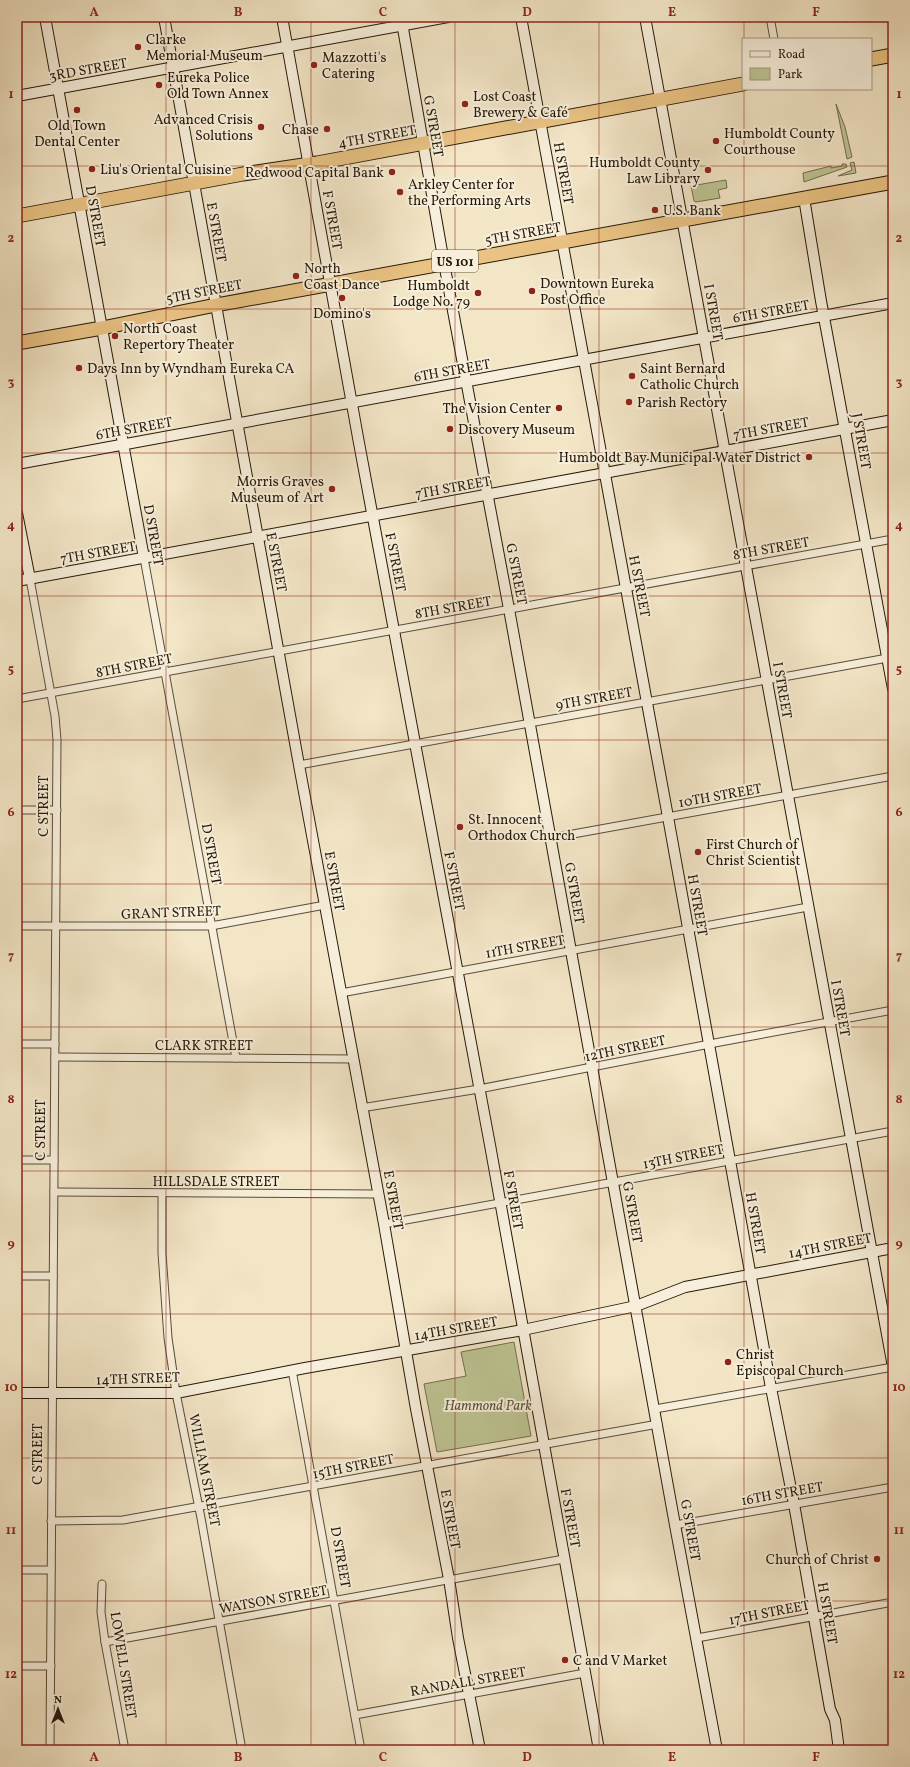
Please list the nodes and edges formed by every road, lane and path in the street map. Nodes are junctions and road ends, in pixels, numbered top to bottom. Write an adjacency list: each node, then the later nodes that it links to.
1 (45, 17): 15 (street, D STREET)
2 (164, 17): 13 (street, E STREET)
3 (282, 17): 10 (street, F STREET)
4 (448, 17): 8 (street, 3RD STREET)
5 (521, 17): 18 (street, H STREET)
6 (646, 17): 17 (street, I STREET)
7 (770, 17): 9 (street)
8 (402, 21): 10 (street, 3RD STREET); 19 (street, G STREET)
9 (774, 38)
10 (288, 46): 13 (street, 3RD STREET); 20 (street, F STREET)
11 (893, 55): 12 (highway)
12 (872, 59)
13 (173, 68): 15 (street, 3RD STREET); 22 (street, E STREET)
14 (742, 84): 17 (highway, 4TH STREET)
15 (58, 89): 16 (street, 3RD STREET); 24 (street, D STREET)
16 (17, 96)
17 (661, 98): 18 (highway, 4TH STREET); 26 (street, I STREET)
18 (540, 122): 19 (highway, 4TH STREET); 27 (street, H STREET)
19 (423, 144): 20 (highway, 4TH STREET); 28 (street, G STREET)
20 (308, 165): 22 (highway, 4TH STREET); 29 (street, F STREET)
21 (893, 182): 23 (highway, 5TH STREET / US 101)
22 (194, 183): 24 (highway, 4TH STREET); 31 (street, E STREET)
23 (804, 198): 26 (highway, 5TH STREET / US 101); 32 (street, J STREET)
24 (80, 204): 25 (highway, 4TH STREET); 33 (street, D STREET)
25 (17, 216)
26 (683, 220): 27 (highway, 5TH STREET / US 101); 34 (street, I STREET)
27 (562, 242): 28 (highway, 5TH STREET / US 101); 36 (street, H STREET)
28 (444, 263): 29 (highway, 5TH STREET / US 101); 37 (street, G STREET)
29 (330, 284): 31 (highway, 5TH STREET / US 101); 38 (street, F STREET)
30 (893, 303): 32 (street, 6TH STREET)
31 (216, 305): 33 (highway, 5TH STREET / US 101); 40 (street, E STREET)
32 (824, 316): 34 (street, 6TH STREET); 41 (street, J STREET)
33 (102, 328): 35 (highway, 5TH STREET / US 101); 42 (street, D STREET)
34 (704, 338): 36 (street, 6TH STREET); 43 (street, I STREET)
35 (17, 343)
36 (583, 360): 37 (street, 6TH STREET); 45 (street, H STREET)
37 (467, 381): 38 (street, 6TH STREET); 46 (street, G STREET)
38 (352, 402): 40 (street, 6TH STREET); 48 (street, F STREET)
39 (893, 420): 41 (street, 7TH STREET)
40 (237, 423): 42 (street, 6TH STREET); 49 (street, E STREET)
41 (846, 429): 43 (street, 7TH STREET); 51 (street, J STREET)
42 (124, 444): 44 (street, 6TH STREET); 52 (street, D STREET)
43 (725, 451): 45 (street, 7TH STREET); 53 (street, I STREET)
44 (17, 464)
45 (604, 473): 46 (street, 7TH STREET); 56 (street, H STREET)
46 (488, 495): 48 (street, 7TH STREET); 57 (street, G STREET)
47 (17, 513): 54 (street, C STREET)
48 (373, 516): 49 (street, 7TH STREET); 58 (street, F STREET)
49 (258, 537): 52 (street, 7TH STREET); 59 (street, E STREET)
50 (893, 539): 51 (street, 8TH STREET)
51 (866, 544): 53 (street, 8TH STREET); 60 (street, J STREET)
52 (144, 558): 54 (street, 7TH STREET); 61 (street, D STREET)
53 (746, 566): 56 (street, 8TH STREET); 62 (street, I STREET)
54 (30, 579): 55 (street, 7TH STREET); 64 (street, C STREET)
55 (17, 581)
56 (626, 589): 57 (street, 8TH STREET); 66 (street, H STREET)
57 (509, 609): 58 (street, 8TH STREET); 67 (street, G STREET)
58 (394, 630): 59 (street, 8TH STREET); 68 (street, F STREET)
59 (280, 652): 61 (street, 8TH STREET); 69 (street, E STREET)
60 (890, 657): 62 (street, 9TH STREET); 63 (street, J STREET)
61 (165, 672): 64 (street, 8TH STREET); 79 (street, D STREET)
62 (767, 680): 66 (street, 9TH STREET); 71 (street, I STREET)
63 (893, 688)
64 (51, 693): 65 (street, 8TH STREET); 73 (street, C STREET)
65 (17, 699)
66 (647, 701): 67 (street, 9TH STREET); 74 (street, H STREET)
67 (530, 723): 68 (street, 9TH STREET); 75 (street, G STREET)
68 (414, 744): 69 (street, 9TH STREET); 83 (street, F STREET)
69 (299, 765): 76 (street, E STREET)
70 (893, 776): 71 (street, 10TH STREET)
71 (788, 796): 74 (street, 10TH STREET); 77 (street, I STREET)
72 (17, 810): 73 (street)
73 (57, 810): 80 (street, C STREET)
74 (668, 817): 75 (street, 10TH STREET); 81 (street, H STREET)
75 (551, 838): 82 (street, G STREET)
76 (325, 905): 79 (street, GRANT STREET); 84 (street, E STREET)
77 (808, 907): 81 (street, 11TH STREET); 86 (street, I STREET)
78 (17, 926): 80 (street, GRANT STREET)
79 (212, 926): 80 (street, GRANT STREET); 91 (street, D STREET)
80 (56, 927): 88 (street, C STREET)
81 (688, 929): 82 (street, 11TH STREET); 89 (street, H STREET)
82 (571, 951): 83 (street, 11TH STREET); 93 (street, G STREET)
83 (457, 972): 84 (street, 11TH STREET); 94 (street, F STREET)
84 (341, 993): 92 (street, E STREET)
85 (893, 1010): 86 (street, 12TH STREET)
86 (829, 1022): 89 (street, 12TH STREET); 97 (street, I STREET)
87 (17, 1044): 88 (street)
88 (55, 1044): 90 (street, C STREET)
89 (709, 1044): 93 (street, 12TH STREET); 100 (street, H STREET)
90 (55, 1057): 91 (street, CLARK STREET); 99 (street, C STREET)
91 (236, 1058): 92 (street, CLARK STREET)
92 (353, 1058): 95 (street, E STREET)
93 (593, 1068): 94 (street, 12TH STREET); 101 (street, G STREET)
94 (479, 1089): 95 (street, 12TH STREET); 105 (street, F STREET)
95 (362, 1108): 104 (street, E STREET)
96 (893, 1131): 97 (street, 13TH STREET)
97 (851, 1139): 100 (street, 13TH STREET); 108 (street, I STREET)
98 (17, 1160): 99 (street)
99 (54, 1160): 102 (street, C STREET)
100 (730, 1160): 101 (street, 13TH STREET); 109 (street, H STREET)
101 (614, 1182): 105 (street, 13TH STREET); 112 (street, G STREET)
102 (54, 1192): 103 (street, HILLSDALE STREET); 111 (street, C STREET)
103 (162, 1194): 104 (street, HILLSDALE STREET); 119 (street, WILLIAM STREET)
104 (379, 1194): 106 (street, E STREET)
105 (500, 1202): 106 (street, 13TH STREET); 113 (street, F STREET)
106 (384, 1224): 114 (street, E STREET)
107 (893, 1248): 108 (street, 14TH STREET)
108 (871, 1251): 109 (street, 14TH STREET); 115 (street, I STREET)
109 (751, 1275): 112 (street, 14TH STREET); 117 (street, H STREET)
110 (17, 1276): 111 (street)
111 (53, 1276): 120 (street, C STREET)
112 (636, 1306): 113 (street, 14TH STREET); 121 (street, G STREET)
113 (523, 1330): 114 (street, 14TH STREET); 123 (street, F STREET)
114 (407, 1351): 116 (street, 14TH STREET); 124 (street, E STREET)
115 (893, 1367): 117 (street)
116 (292, 1370): 119 (street, 14TH STREET); 125 (street, D STREET)
117 (771, 1388): 121 (street); 127 (street, H STREET)
118 (17, 1393): 120 (street, 14TH STREET)
119 (176, 1393): 120 (street, 14TH STREET); 128 (street, WILLIAM STREET)
120 (52, 1394): 129 (street, C STREET)
121 (655, 1409): 122 (street, G STREET)
122 (658, 1424): 123 (street, 15TH STREET); 130 (street, G STREET)
123 (544, 1444): 124 (street, 15TH STREET); 131 (street, F STREET)
124 (428, 1465): 125 (street, 15TH STREET); 134 (street, E STREET)
125 (314, 1487): 128 (street, 15TH STREET); 136 (street, D STREET)
126 (893, 1487): 127 (street, 16TH STREET)
127 (794, 1504): 130 (street, 16TH STREET); 138 (street, H STREET)
128 (199, 1507): 129 (street, 15TH STREET); 139 (street, WILLIAM STREET)
129 (52, 1521): 133 (street, C STREET)
130 (675, 1525): 140 (street, G STREET)
131 (564, 1559): 134 (street, WATSON STREET); 144 (street, F STREET)
132 (17, 1570): 133 (street)
133 (51, 1570): 143 (street, C STREET)
134 (449, 1579): 136 (street, WATSON STREET); 145 (street, E STREET)
135 (102, 1584): 141 (street, LOWELL STREET)
136 (334, 1601): 139 (street, WATSON STREET); 147 (street, D STREET)
137 (893, 1602): 138 (street, 17TH STREET)
138 (814, 1616): 140 (street, 17TH STREET); 146 (street, H STREET)
139 (219, 1622): 141 (street, WATSON STREET); 150 (street, WILLIAM STREET)
140 (697, 1638): 154 (street, G STREET)
141 (104, 1642): 149 (street, LOWELL STREET)
142 (17, 1666): 143 (street)
143 (51, 1666): 148 (street, C STREET)
144 (585, 1673): 145 (street, RANDALL STREET); 153 (street, F STREET)
145 (470, 1695): 147 (street, RANDALL STREET); 152 (street, E STREET)
146 (830, 1709): 155 (street); 156 (street, H STREET)
147 (355, 1715): 151 (street, D STREET)
148 (50, 1750)
149 (124, 1750)
150 (242, 1750)
151 (361, 1750)
152 (480, 1750)
153 (599, 1750)
154 (717, 1750)
155 (833, 1750)
156 (839, 1750)

